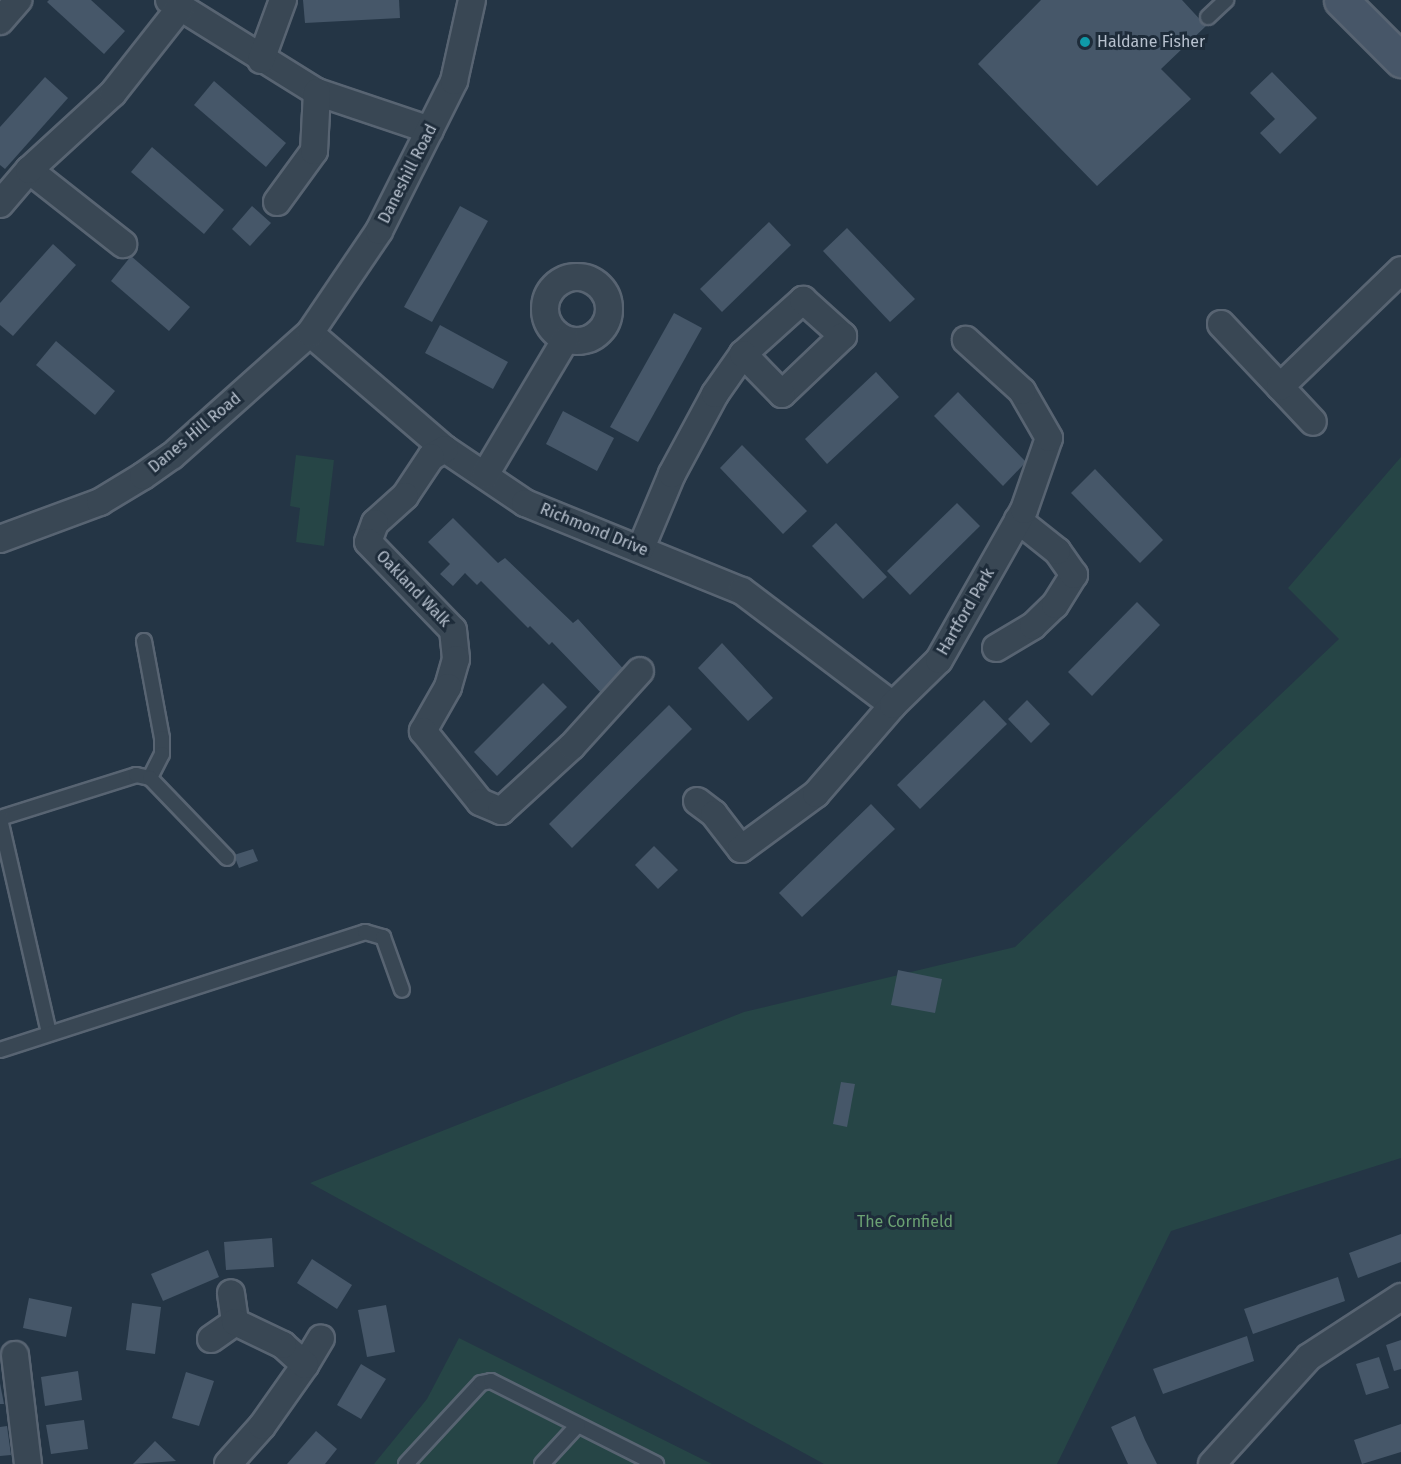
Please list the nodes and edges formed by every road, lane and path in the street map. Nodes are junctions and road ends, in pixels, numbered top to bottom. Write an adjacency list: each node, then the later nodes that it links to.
1 (283, 0): 7 (street)
2 (472, 0): 10 (street, Daneshill Road)
3 (1226, 0): 6 (lane)
4 (1341, 0): 8 (main road)
5 (175, 4): 7 (street); 11 (street)
6 (1208, 17)
7 (261, 60): 9 (street)
8 (1401, 60)
9 (317, 92): 10 (street); 12 (street)
10 (430, 130): 17 (street, Daneshill Road)
11 (29, 170): 13 (street); 14 (street)
12 (277, 202)
13 (0, 204)
14 (123, 244)
15 (1401, 270): 21 (street)
16 (1221, 324): 21 (street)
17 (310, 333): 23 (street, Richmond Drive); 26 (street, Danes Hill Road)
18 (565, 340): 24 (street)
19 (966, 340): 25 (street, Hartford Park)
20 (743, 354): 27 (street)
21 (1280, 387): 22 (street)
22 (1313, 422)
23 (445, 449): 24 (street, Richmond Drive); 30 (street, Oakland Walk)
24 (485, 475): 27 (street, Richmond Drive)
25 (1018, 520): 29 (street); 31 (street, Hartford Park)
26 (0, 539)
27 (641, 548): 31 (street, Richmond Drive)
28 (144, 641): 32 (lane)
29 (996, 648)
30 (640, 671)
31 (893, 705): 33 (street, Hartford Park)
32 (150, 778): 34 (lane); 35 (lane)
33 (697, 801)
34 (0, 818): 37 (lane)
35 (227, 858)
36 (402, 990): 37 (lane)
37 (49, 1032): 38 (lane)
38 (0, 1050)
39 (231, 1293): 41 (street)
40 (1401, 1297): 47 (street)
41 (236, 1322): 43 (street); 45 (street)
42 (321, 1338): 45 (street)
43 (211, 1339)
44 (15, 1354): 49 (street)
45 (305, 1365): 50 (street)
46 (578, 1425): 48 (lane); 51 (lane); 52 (lane)
47 (1220, 1461)
48 (409, 1463)
49 (28, 1464)
50 (228, 1464)
51 (542, 1464)
52 (656, 1464)

